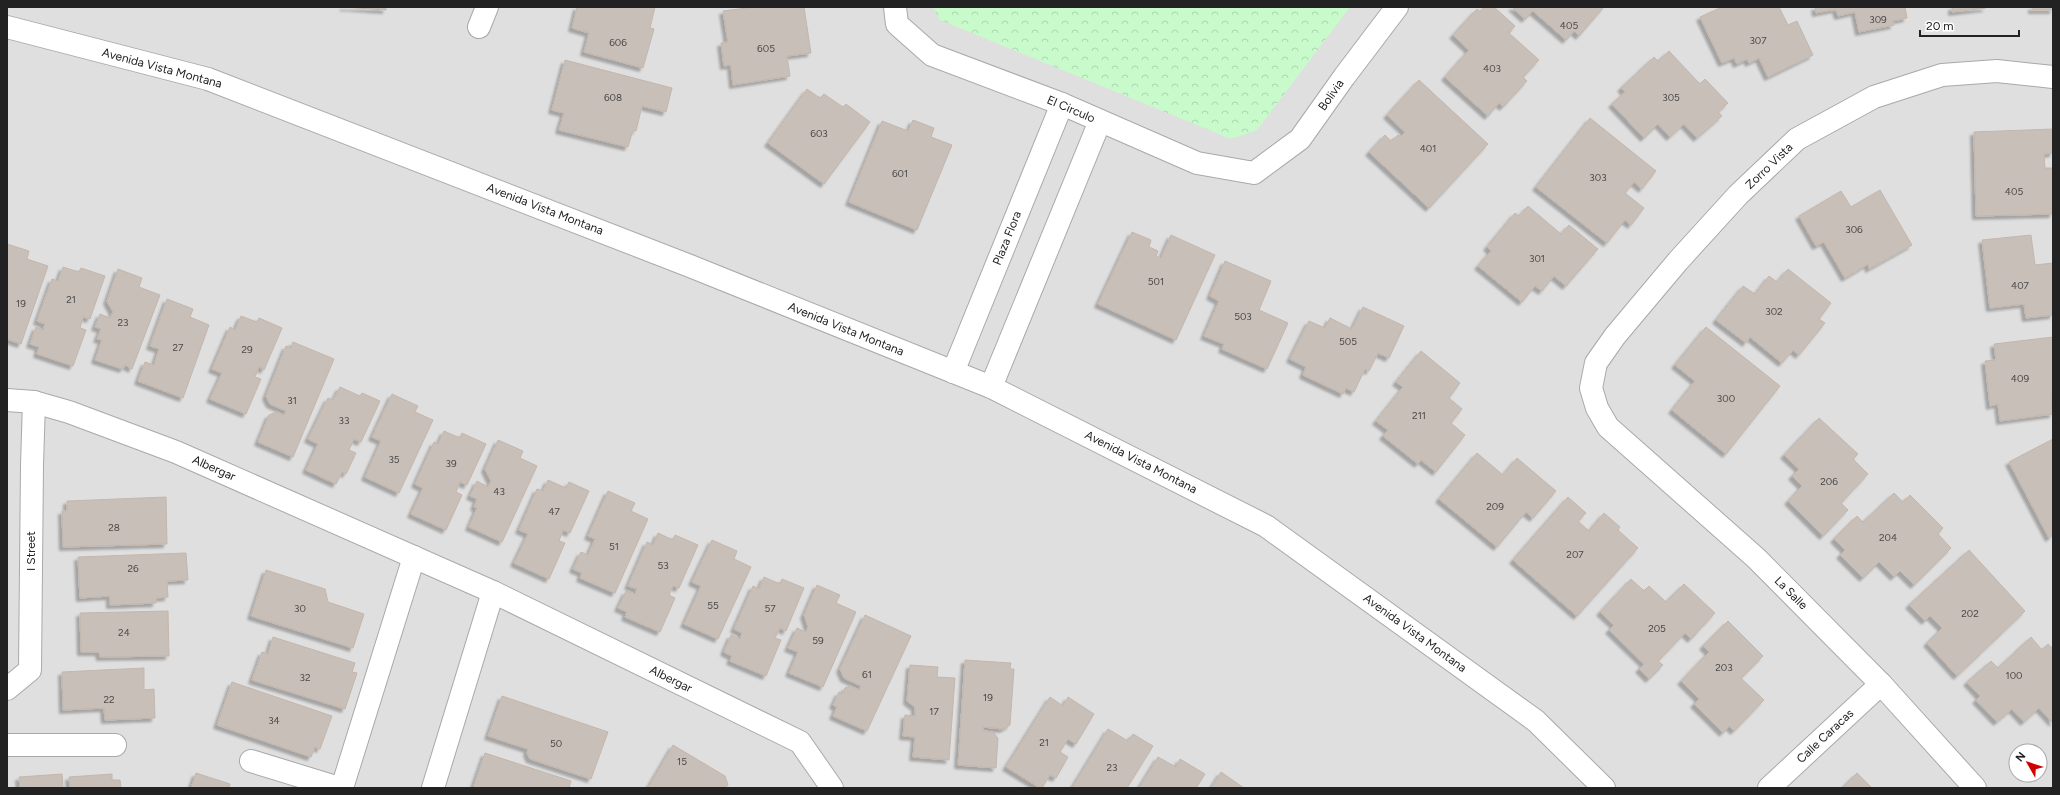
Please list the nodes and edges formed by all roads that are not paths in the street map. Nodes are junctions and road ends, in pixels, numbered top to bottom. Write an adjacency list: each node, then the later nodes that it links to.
1 (487, 7): 5 (street)
2 (1397, 7): 9 (street, Bolivia)
3 (896, 16): 7 (street, El Circulo)
4 (7, 27): 10 (street, Avenida Vista Montana)
5 (478, 27)
6 (2053, 77): 14 (street, Zorro Vista)
7 (1062, 104): 8 (street, El Circulo); 10 (street, Plaza Flora)
8 (1100, 121): 9 (street, El Circulo); 11 (street)
9 (1254, 173)
10 (953, 372): 11 (street, Avenida Vista Montana)
11 (991, 387): 25 (street, Avenida Vista Montana)
12 (7, 400): 13 (street, Albergar)
13 (34, 402): 15 (street, Albergar); 18 (street, I Street)
14 (1597, 408): 17 (street, La Salle)
15 (414, 557): 16 (street, Albergar); 22 (street)
16 (493, 592): 23 (street); 24 (street, Albergar)
17 (1881, 684): 26 (street, Calle Caracas); 27 (street, La Salle)
18 (7, 689)
19 (7, 745): 20 (street)
20 (115, 745)
21 (250, 761): 22 (street)
22 (341, 788)
23 (433, 788)
24 (832, 788)
25 (1604, 788)
26 (1769, 788)
27 (1975, 788)

